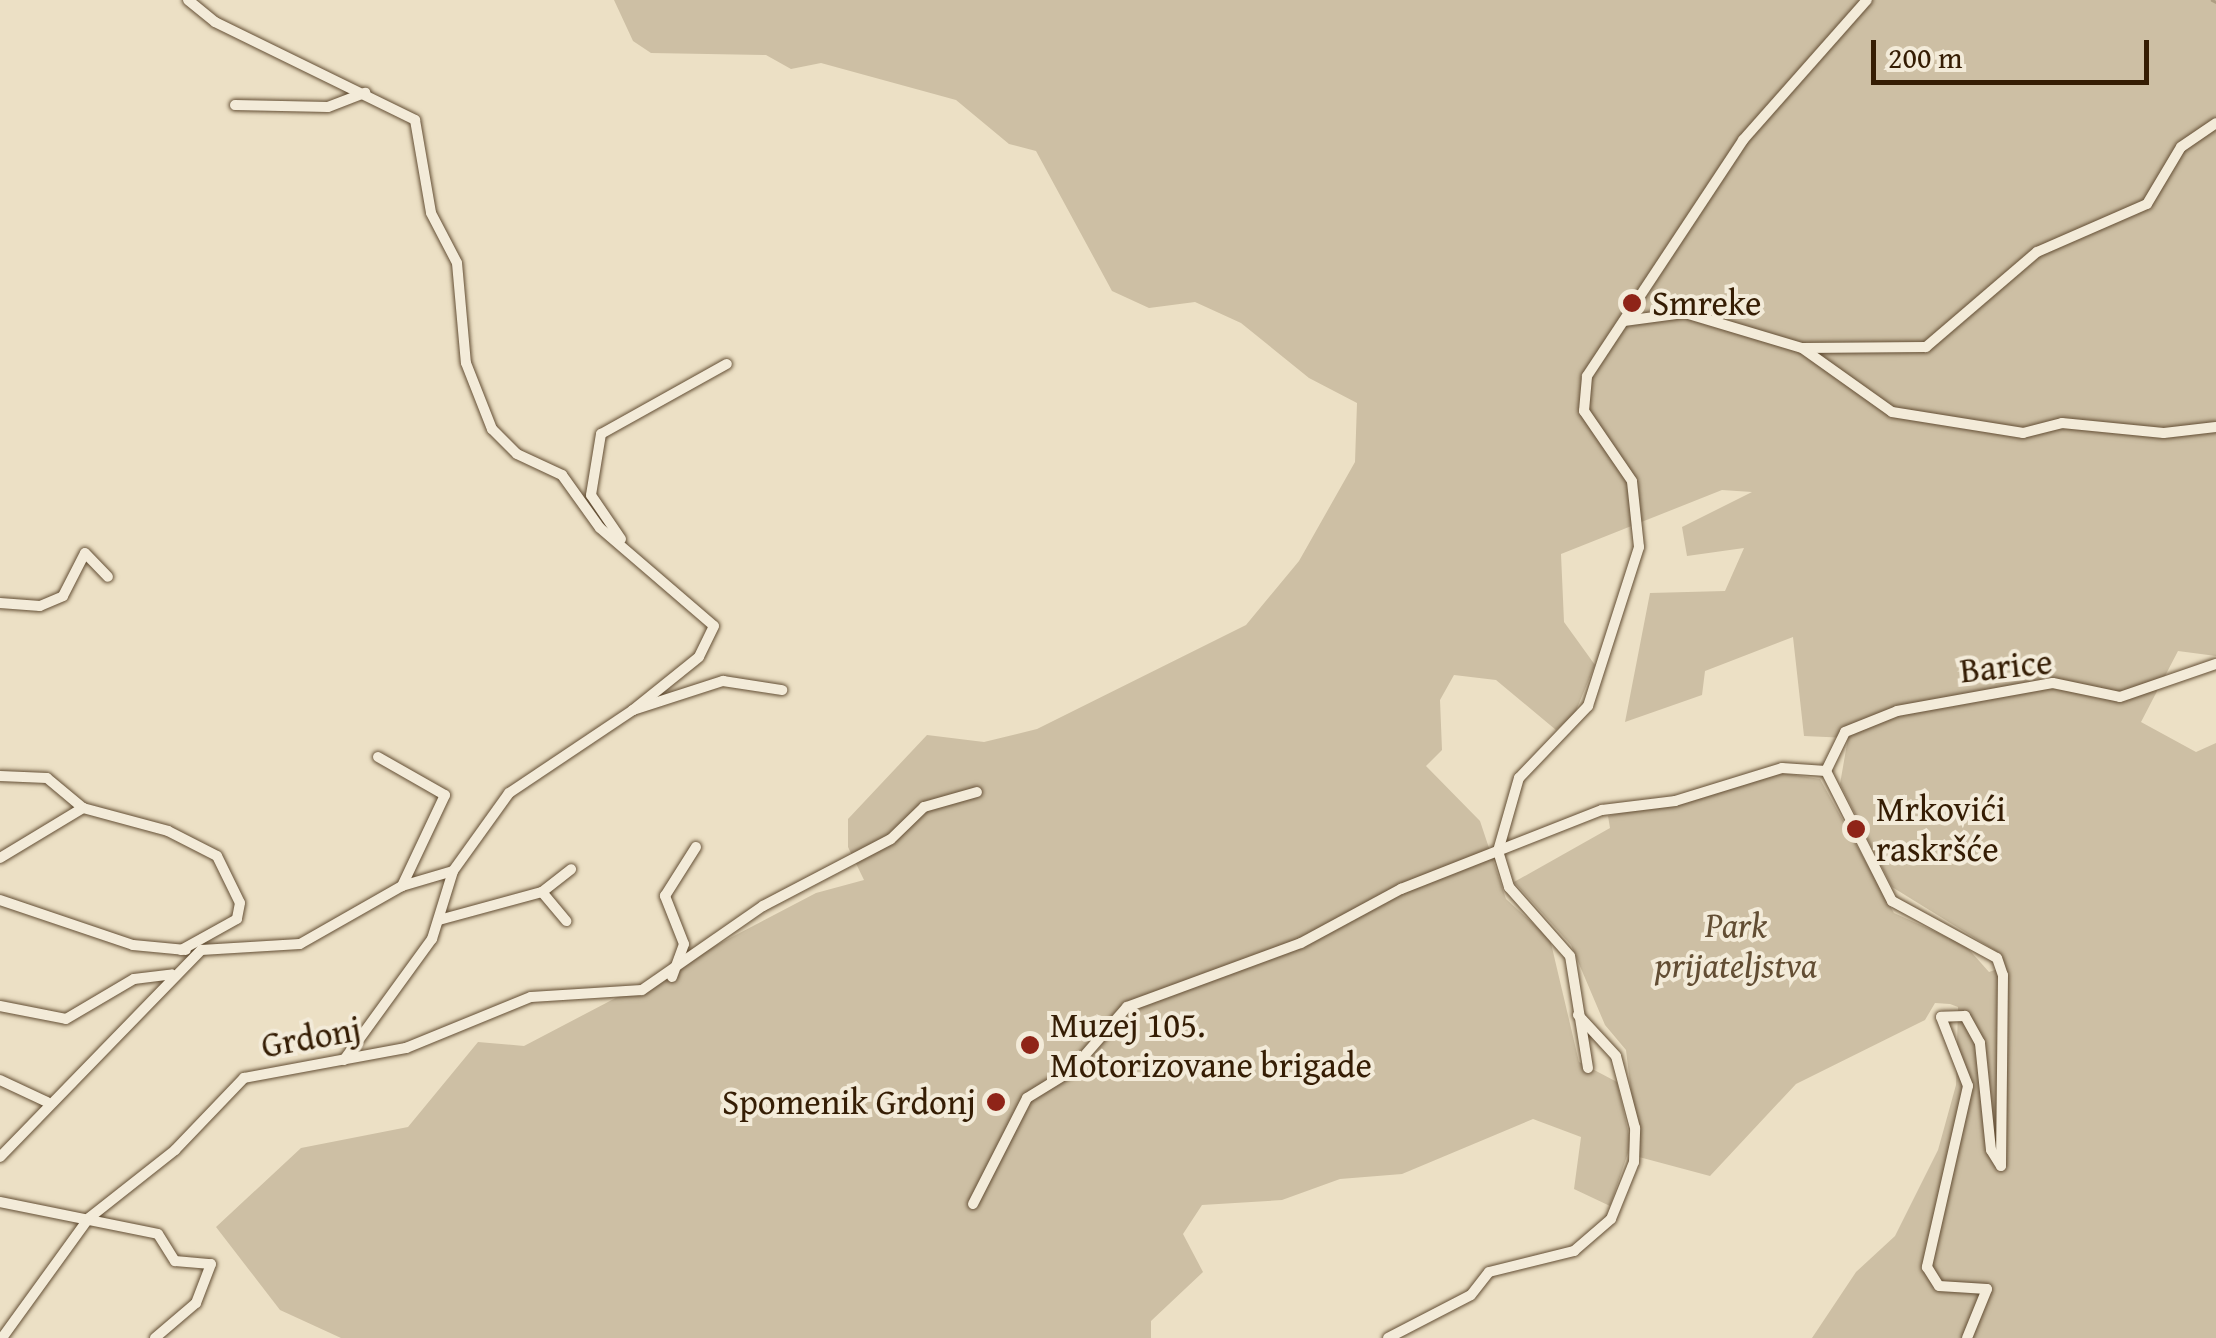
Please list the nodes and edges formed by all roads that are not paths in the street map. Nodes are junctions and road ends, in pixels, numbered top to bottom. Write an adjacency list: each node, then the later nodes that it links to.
1 (188, 0): 3 (street)
2 (1867, 0): 6 (street)
3 (365, 93): 4 (street); 10 (street)
4 (235, 105)
5 (2216, 123): 7 (street)
6 (1624, 320): 7 (street); 22 (street)
7 (1802, 348): 9 (street)
8 (728, 364): 10 (street)
9 (2216, 428)
10 (621, 539): 15 (street)
11 (108, 576): 12 (street)
12 (0, 603)
13 (2216, 664): 17 (street, Barice)
14 (782, 690): 15 (street)
15 (633, 710): 25 (street)
16 (378, 758): 26 (street)
17 (1826, 772): 22 (street); 48 (street)
18 (0, 776): 20 (street)
19 (977, 792): 34 (street)
20 (84, 808): 23 (street); 31 (street)
21 (696, 848): 34 (street)
22 (1498, 851): 36 (street); 43 (street)
23 (0, 858)
24 (571, 869): 27 (street)
25 (453, 871): 26 (street); 29 (street)
26 (402, 886): 32 (street)
27 (542, 892): 29 (street); 30 (street)
28 (0, 900): 31 (street)
29 (439, 920): 37 (street)
30 (566, 921)
31 (181, 950): 32 (street)
32 (201, 950): 33 (street)
33 (172, 974): 35 (street); 40 (street)
34 (671, 978): 37 (street, Grdonj)
35 (0, 1006)
36 (1578, 1014): 38 (street); 47 (street)
37 (343, 1061): 44 (street, Grdonj)
38 (1588, 1068)
39 (0, 1080): 40 (street)
40 (47, 1102): 41 (street)
41 (0, 1157)
42 (0, 1202): 44 (street)
43 (972, 1204)
44 (89, 1218): 45 (street, Grdonj); 46 (street)
45 (2, 1338)
46 (156, 1338)
47 (1388, 1338)
48 (1968, 1338)

